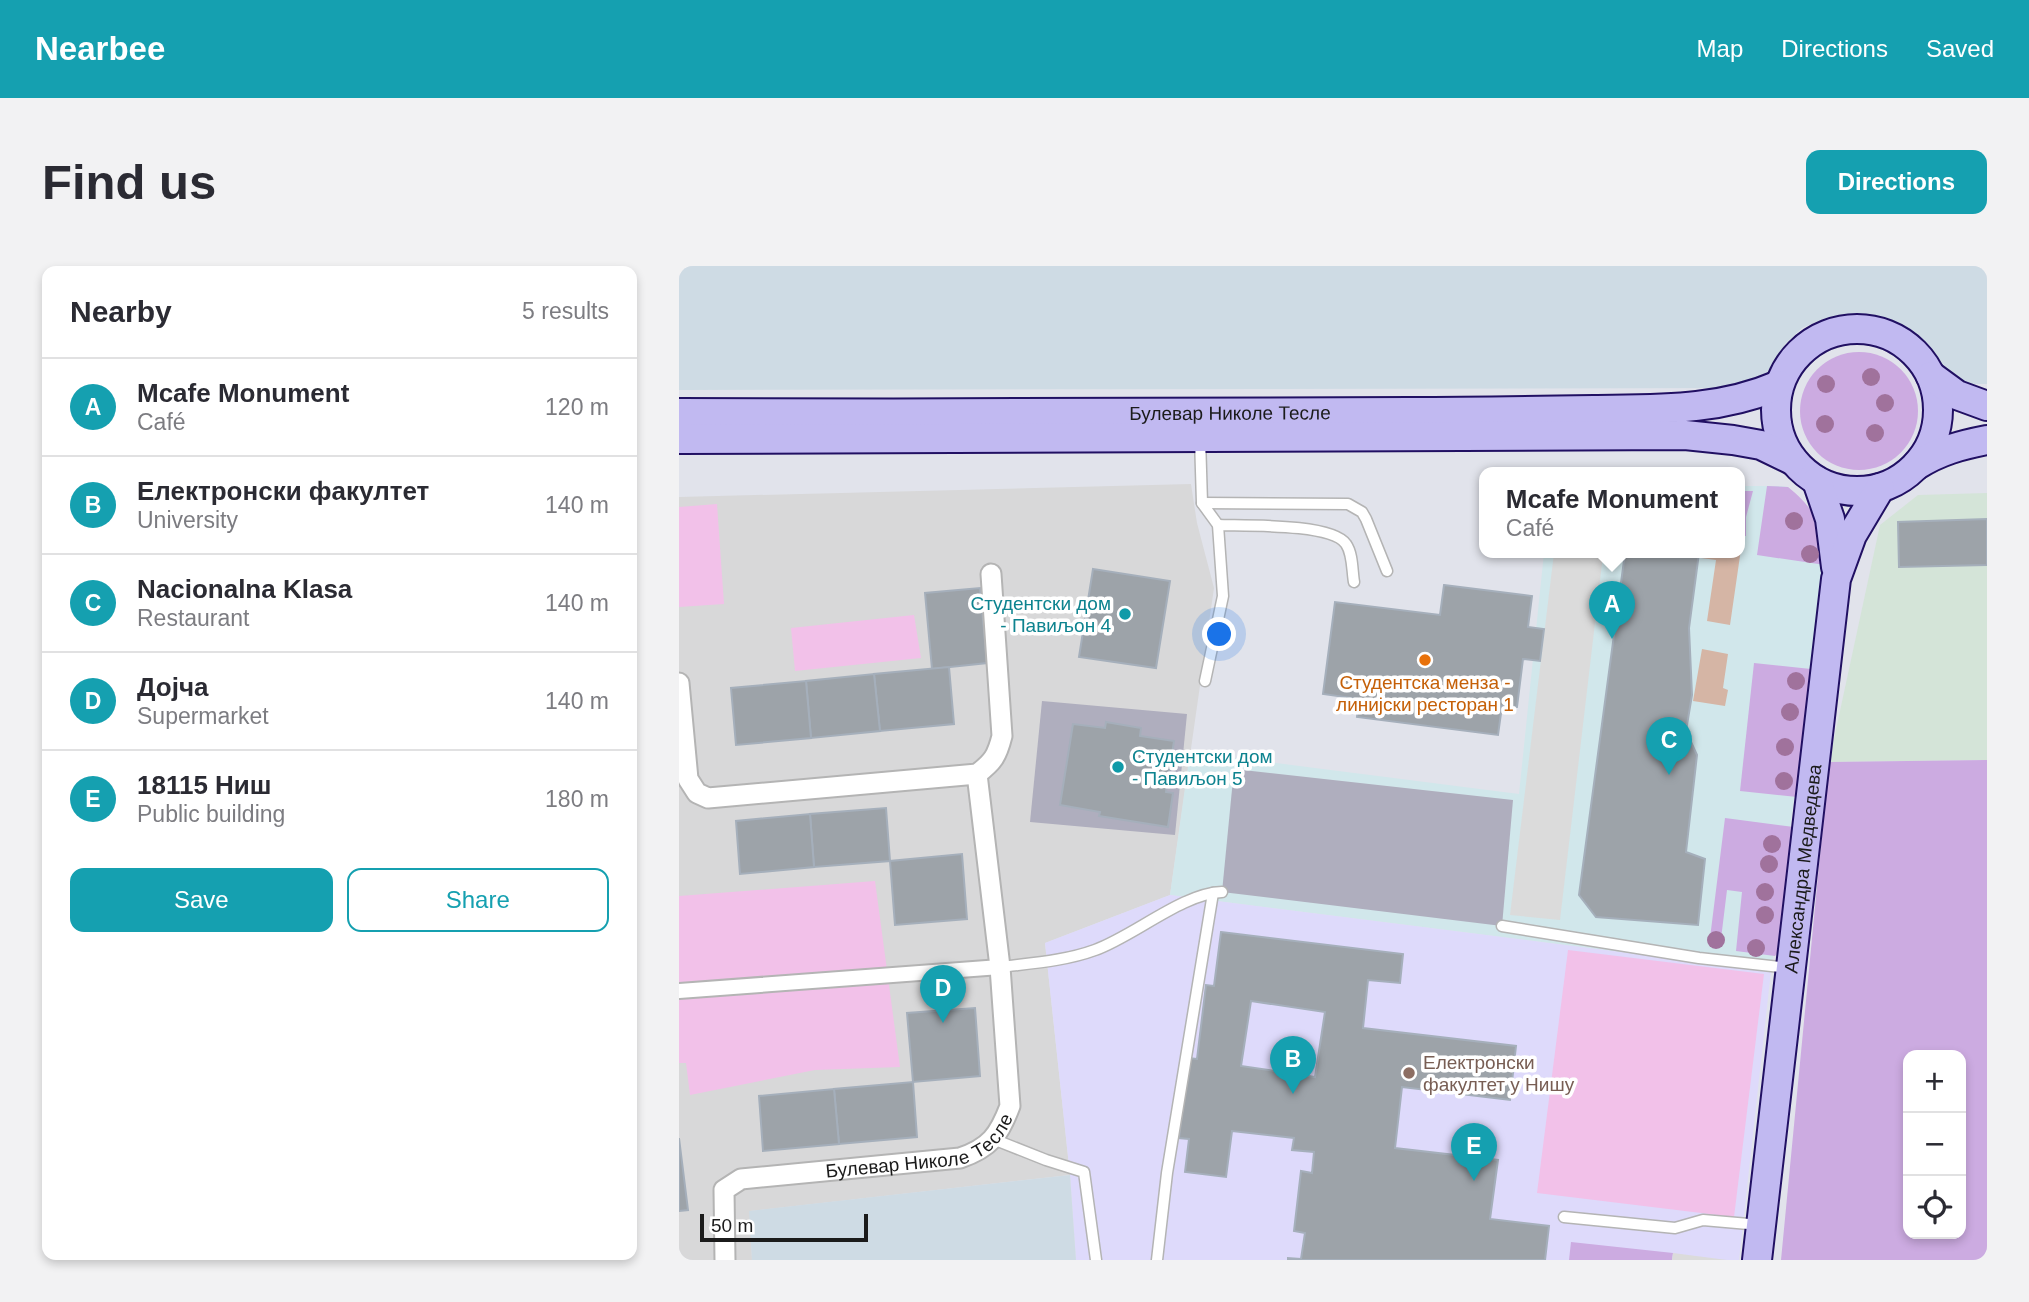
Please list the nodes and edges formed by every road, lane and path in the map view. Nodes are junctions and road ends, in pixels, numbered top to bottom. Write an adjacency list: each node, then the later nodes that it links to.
1 (1931, 376): 2 (main road); 3 (main road); 9 (main road)
2 (1779, 385): 4 (main road, Булевар Николе Тесле); 8 (main road)
3 (1987, 406)
4 (679, 413)
5 (1200, 438): 6 (main road, Булевар Николе Тесле); 8 (main road, Булевар Николе Тесле); 12 (lane)
6 (679, 439)
7 (1987, 440): 9 (main road)
8 (1792, 460): 10 (main road)
9 (1917, 465): 11 (main road)
10 (1817, 481): 11 (main road); 16 (main road)
11 (1880, 488): 16 (main road, Александра Медведева)
12 (1202, 503): 13 (lane); 14 (lane)
13 (1218, 525): 17 (lane); 18 (lane)
14 (1387, 571)
15 (991, 574): 20 (street)
16 (1836, 579): 23 (main road, Александра Медведева)
17 (1354, 582)
18 (1205, 681)
19 (679, 683): 20 (street)
20 (977, 774): 22 (street, Булевар Николе Тесле)
21 (1502, 926): 23 (lane)
22 (1000, 967): 24 (street); 25 (street, Булевар Николе Тесле); 30 (lane)
23 (1792, 968): 27 (main road, Александра Медведева)
24 (679, 991)
25 (993, 1139): 28 (street, Булевар Николе Тесле); 29 (lane)
26 (1565, 1217): 27 (lane)
27 (1760, 1226): 31 (main road, Александра Медведева)
28 (726, 1260)
29 (1096, 1260)
30 (1157, 1260)
31 (1757, 1260)

